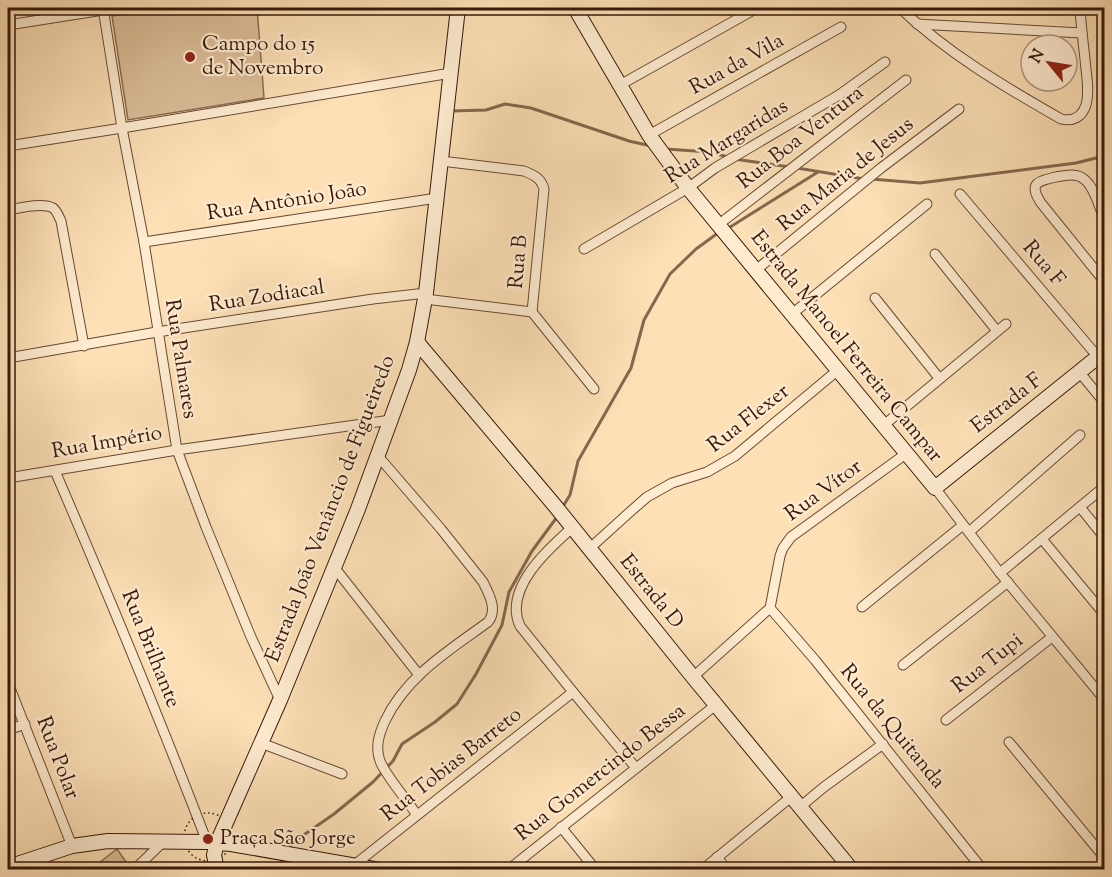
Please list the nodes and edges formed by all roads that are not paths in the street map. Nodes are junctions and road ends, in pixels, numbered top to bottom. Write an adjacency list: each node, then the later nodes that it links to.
1 (116, 8): 7 (street)
2 (458, 8): 13 (street, Estrada João Venâncio de Figueiredo)
3 (575, 8): 15 (street, Estrada Manoel Ferreira Campar)
4 (757, 8): 15 (street)
5 (900, 8): 8 (street)
6 (1080, 8): 11 (street)
7 (103, 9): 9 (street); 17 (street, Rua Palmares)
8 (917, 24): 11 (street); 11 (street)
9 (8, 25)
10 (841, 27): 18 (street, Rua da Vila)
11 (1082, 33)
12 (885, 62): 21 (street, Rua Margaridas)
13 (451, 73): 17 (street); 20 (street, Estrada João Venâncio de Figueiredo)
14 (906, 80): 27 (street, Rua Boa Ventura)
15 (620, 85): 18 (street, Estrada Manoel Ferreira Campar)
16 (959, 109): 31 (street, Rua Maria de Jesus)
17 (122, 128): 19 (street); 28 (street, Rua Palmares)
18 (650, 136): 21 (street, Estrada Manoel Ferreira Campar)
19 (8, 146)
20 (441, 161): 23 (street, Estrada João Venâncio de Figueiredo); 35 (street, Rua B)
21 (688, 188): 27 (street, Estrada Manoel Ferreira Campar); 29 (street, Rua Margaridas)
22 (960, 194): 43 (street, Rua F)
23 (436, 198): 28 (street, Rua Antônio João); 33 (street, Estrada João Venâncio de Figueiredo)
24 (927, 204): 36 (street)
25 (8, 210): 41 (street)
26 (1104, 219): 32 (street)
27 (718, 225): 31 (street, Estrada Manoel Ferreira Campar)
28 (144, 242): 39 (street, Rua Palmares)
29 (584, 249)
30 (935, 254): 38 (street)
31 (756, 270): 36 (street, Estrada Manoel Ferreira Campar)
32 (1104, 281)
33 (426, 296): 35 (street, Rua Zodiacal); 39 (street, Rua Zodiacal); 40 (street, Estrada João Venâncio de Figueiredo)
34 (875, 298): 46 (street)
35 (532, 312): 47 (street, Rua B)
36 (792, 314): 44 (street, Estrada Manoel Ferreira Campar)
37 (1006, 324): 38 (street)
38 (997, 331): 46 (street)
39 (157, 333): 41 (street, Rua Zodiacal); 52 (street, Rua Palmares)
40 (417, 342): 49 (street, Estrada João Venâncio de Figueiredo); 60 (street, Estrada D)
41 (84, 346): 42 (street, Rua Zodiacal)
42 (8, 355)
43 (1101, 355): 45 (street, Estrada F)
44 (838, 370): 50 (street, Estrada Manoel Ferreira Campar); 64 (street, Rua Flexer)
45 (1080, 373): 48 (street); 58 (street, Estrada F)
46 (939, 378): 50 (street)
47 (594, 389)
48 (1104, 402)
49 (391, 420): 52 (street, Rua Império); 54 (street, Estrada João Venâncio de Figueiredo)
50 (884, 425): 53 (street, Estrada Manoel Ferreira Campar)
51 (1080, 435): 61 (street)
52 (177, 450): 55 (street, Rua Império); 78 (street, Rua Palmares)
53 (907, 453): 58 (street, Estrada Manoel Ferreira Campar); 69 (street, Rua Vítor)
54 (378, 456): 65 (street, Estrada João Venâncio de Figueiredo); 73 (street)
55 (56, 471): 56 (street, Rua Império); 92 (street, Rua Brilhante)
56 (8, 478)
57 (1104, 487): 59 (street)
58 (935, 488): 61 (street, Estrada Manoel Ferreira Campar)
59 (1080, 507): 62 (street); 63 (street)
60 (570, 525): 64 (street, Estrada D); 76 (street)
61 (966, 529): 66 (street, Estrada Manoel Ferreira Campar); 68 (street)
62 (1104, 537)
63 (1042, 539): 66 (street); 70 (street)
64 (589, 549): 74 (street, Estrada D)
65 (334, 567): 73 (street); 78 (street, Estrada João Venâncio de Figueiredo)
66 (1000, 573): 67 (street, Estrada Manoel Ferreira Campar)
67 (1008, 582): 71 (street, Estrada Manoel Ferreira Campar); 72 (street)
68 (862, 607)
69 (770, 608): 74 (street); 85 (street, Rua da Quitanda)
70 (1104, 614)
71 (1052, 636): 77 (street, Estrada Manoel Ferreira Campar); 80 (street, Rua Tupi)
72 (903, 665)
73 (419, 675): 89 (street)
74 (693, 677): 79 (street, Estrada D)
75 (8, 683): 81 (street, Rua Polar)
76 (573, 692): 86 (street); 89 (street, Rua Tobias Barreto)
77 (1104, 699)
78 (280, 700): 84 (street, Estrada João Venâncio de Figueiredo)
79 (717, 704): 86 (street, Rua Gomercindo Bessa); 88 (street, Estrada D)
80 (946, 720)
81 (25, 724): 82 (street); 93 (street, Rua Polar)
82 (8, 730)
83 (1009, 742): 95 (street)
84 (261, 743): 87 (street); 92 (street, Estrada João Venâncio de Figueiredo)
85 (883, 744): 88 (street); 106 (street, Rua da Quitanda)
86 (636, 768): 90 (street, Rua Gomercindo Bessa)
87 (342, 774)
88 (796, 802): 94 (street); 105 (street, Estrada D)
89 (417, 815): 96 (street, Rua Tobias Barreto)
90 (561, 827): 101 (street, Rua Gomercindo Bessa); 102 (street)
91 (163, 842): 92 (street); 93 (street); 98 (street)
92 (212, 843): 96 (street); 99 (street, Estrada João Venâncio de Figueiredo)
93 (72, 846): 97 (street)
94 (717, 857): 103 (street); 104 (street)
95 (1104, 857)
96 (353, 866): 100 (street)
97 (8, 867)
98 (134, 870)
99 (217, 870)
100 (380, 870)
101 (508, 870)
102 (596, 870)
103 (702, 870)
104 (727, 870)
105 (852, 870)
106 (983, 870)

